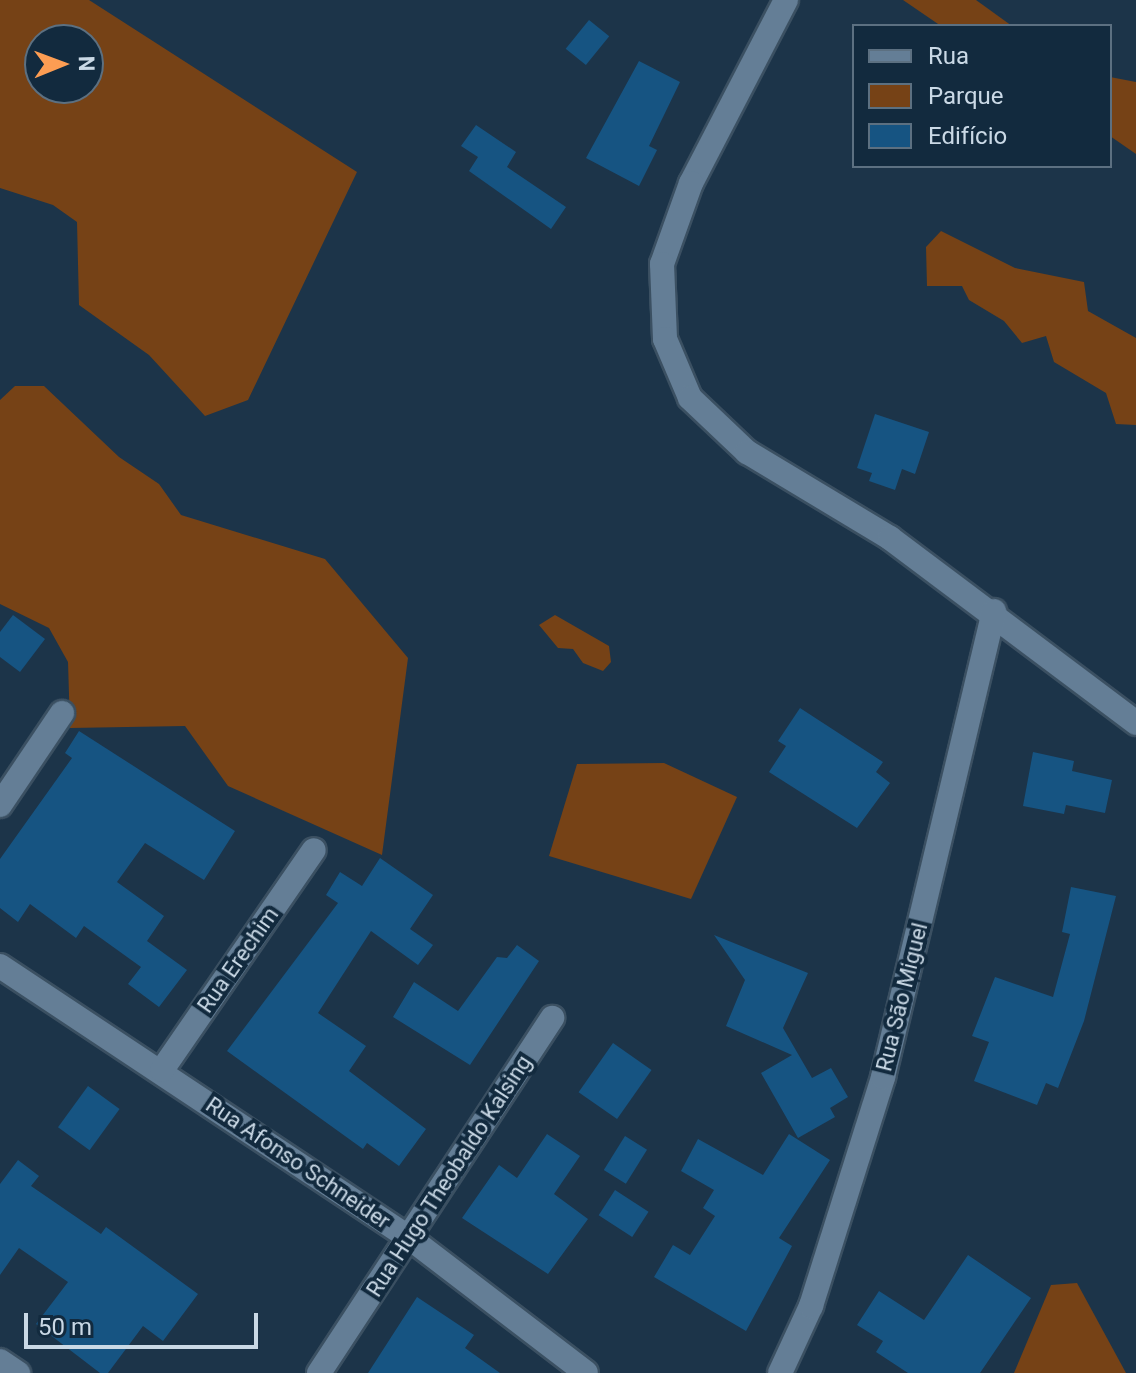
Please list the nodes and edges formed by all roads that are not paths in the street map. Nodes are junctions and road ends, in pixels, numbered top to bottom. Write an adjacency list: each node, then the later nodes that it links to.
1 (786, 0): 2 (street)
2 (994, 611): 4 (street); 15 (street, Rua São Miguel)
3 (62, 713): 5 (street)
4 (1136, 723)
5 (0, 805)
6 (314, 850): 9 (street, Rua Erechim)
7 (0, 966): 9 (street, Rua Afonso Schneider)
8 (552, 1018): 10 (street, Rua Hugo Theobaldo Kalsing)
9 (162, 1070): 10 (street, Rua Afonso Schneider)
10 (411, 1239): 13 (street, Rua Hugo Theobaldo Kalsing); 14 (street, Rua Afonso Schneider)
11 (0, 1361): 12 (street)
12 (18, 1373)
13 (319, 1373)
14 (586, 1373)
15 (780, 1373)

